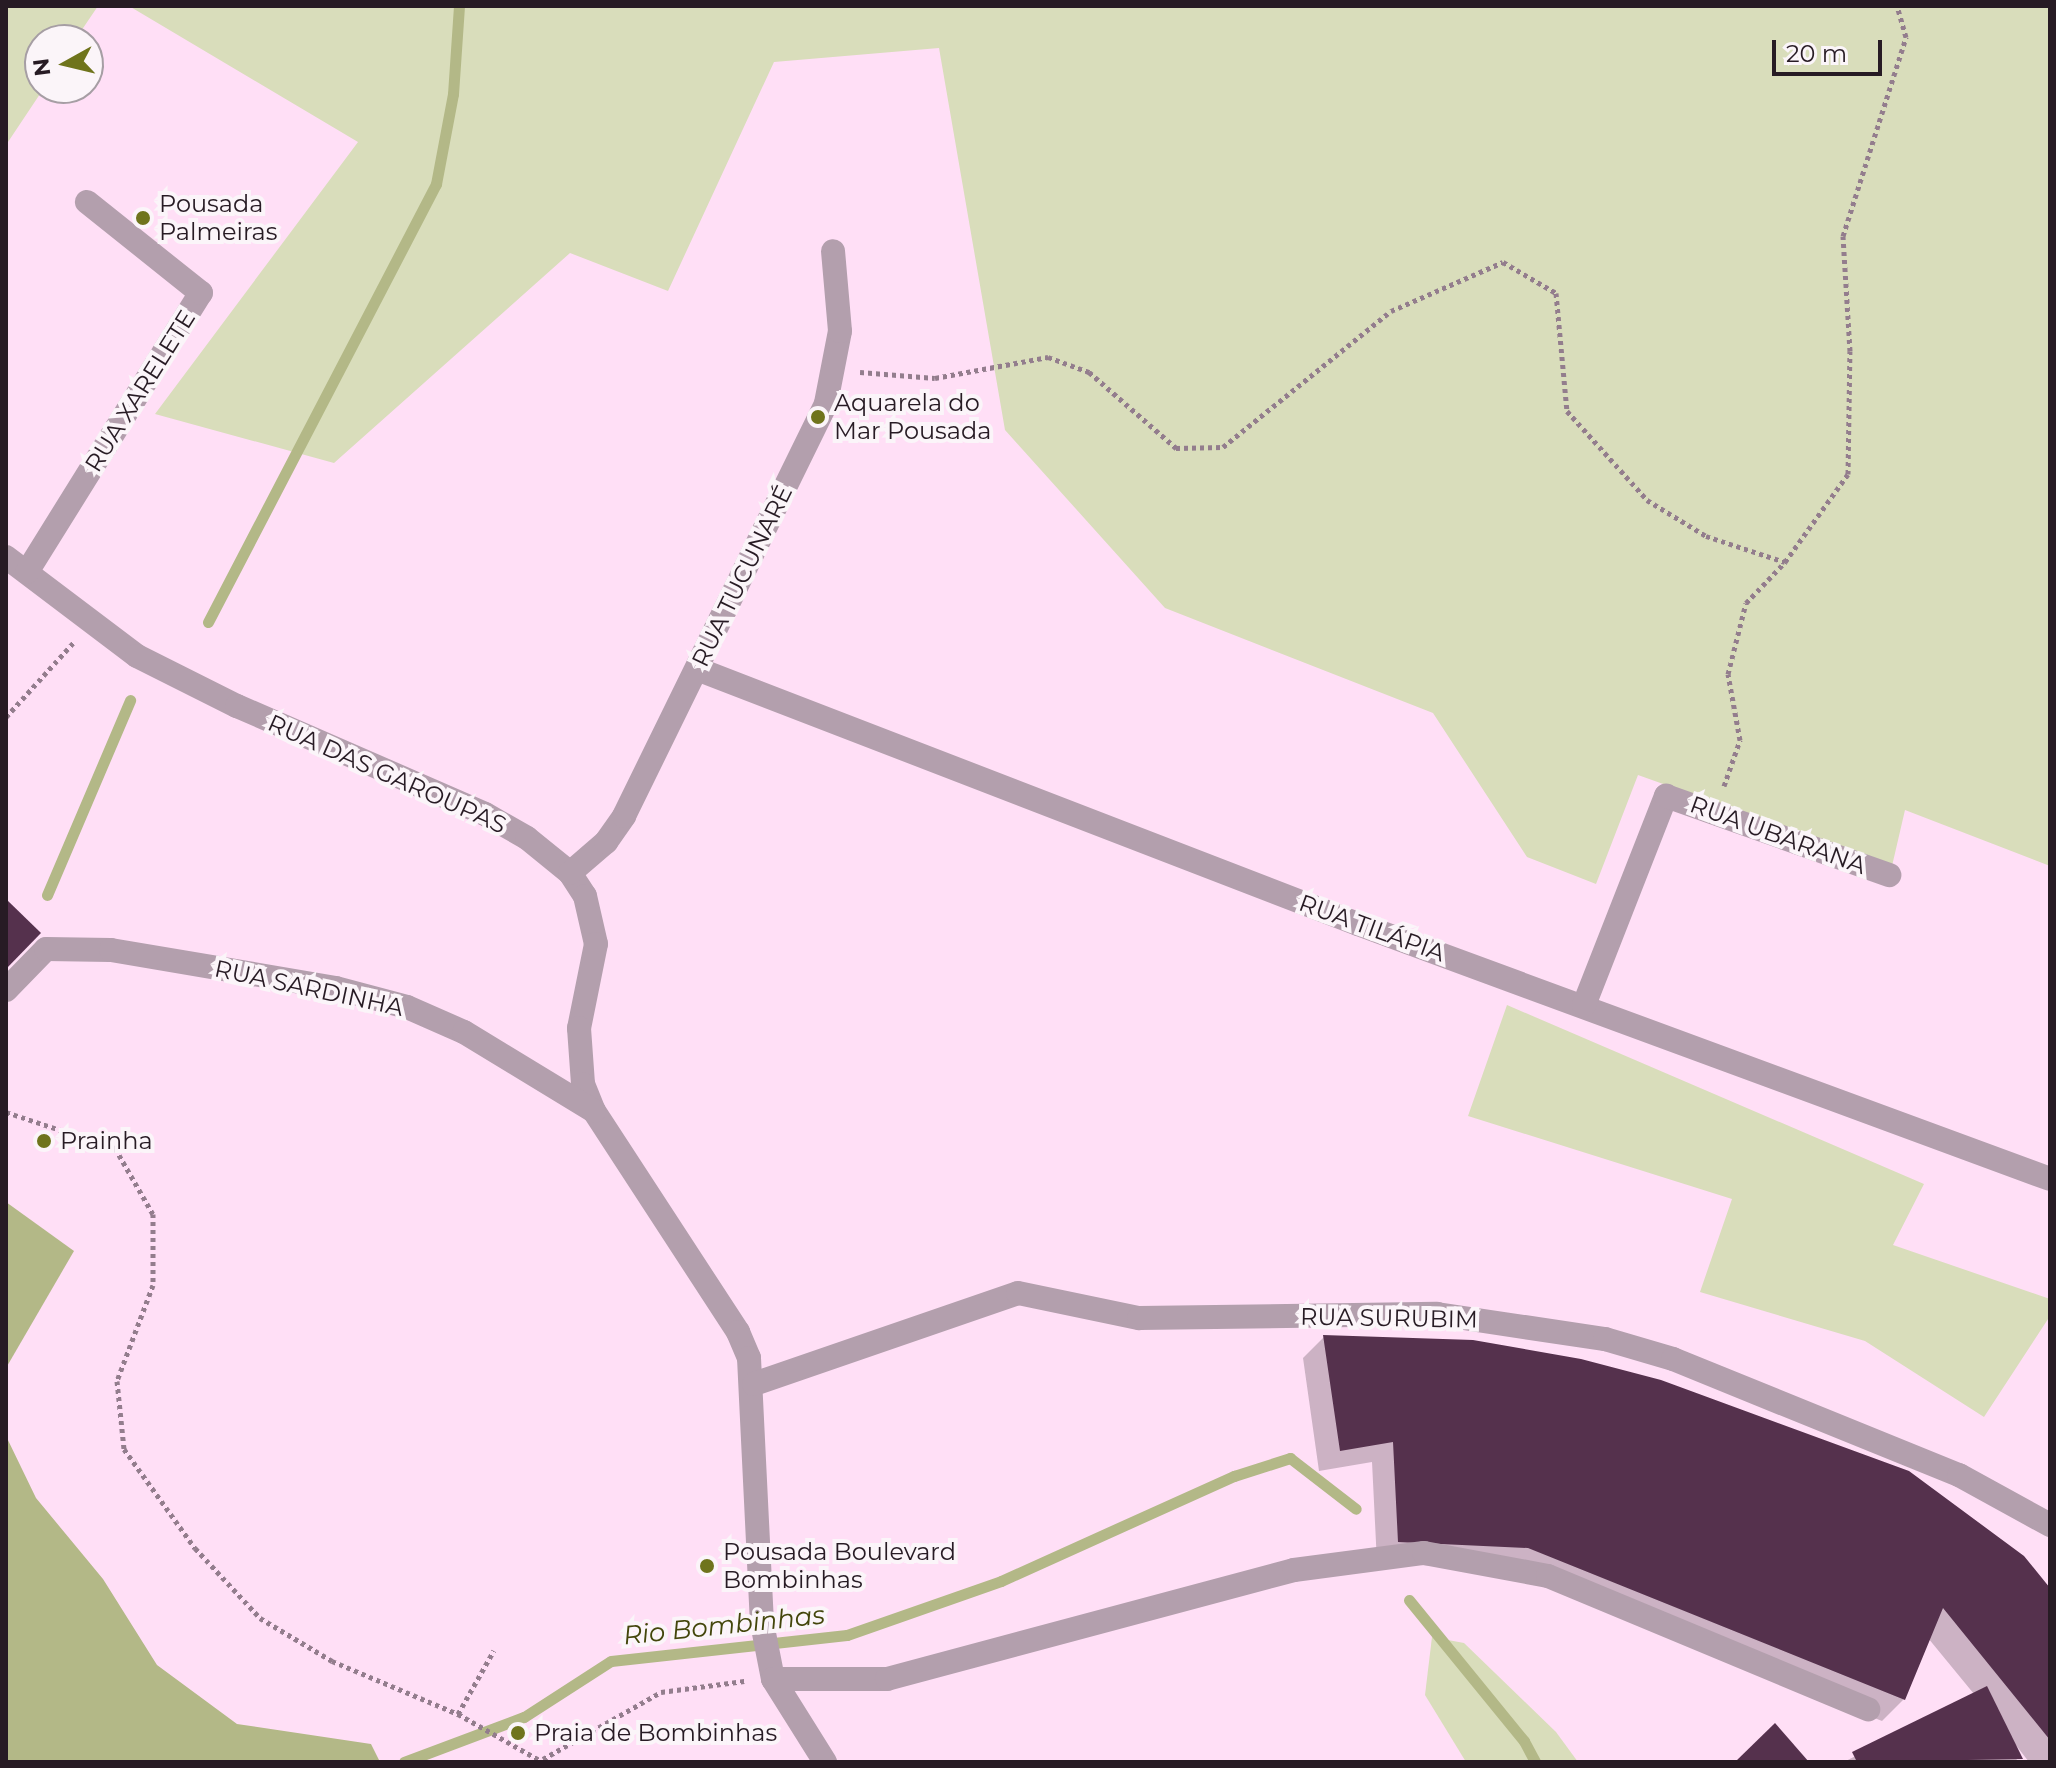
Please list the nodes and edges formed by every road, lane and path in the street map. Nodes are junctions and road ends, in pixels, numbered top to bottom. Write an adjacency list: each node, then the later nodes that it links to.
1 (1897, 6): 6 (path)
2 (87, 202): 7 (street, RUA XARELETE)
3 (833, 251): 4 (street, RUA TUCUNARÉ)
4 (835, 370): 6 (path); 9 (street, RUA TUCUNARÉ)
5 (6, 557): 7 (street, RUA DAS GAROUPAS)
6 (1785, 562): 11 (path)
7 (27, 572): 8 (street, RUA DAS GAROUPAS)
8 (92, 622): 10 (path); 12 (street, RUA DAS GAROUPAS)
9 (697, 669): 12 (street, RUA TUCUNARÉ); 15 (street, RUA TILÁPIA)
10 (6, 717)
11 (1715, 813): 13 (street, RUA UBARANA); 15 (street, RUA UBARANA)
12 (570, 873): 16 (street, RUA DAS GAROUPAS)
13 (1889, 875)
14 (6, 990): 16 (street, RUA SARDINHA)
15 (1584, 1005): 18 (street, RUA TILÁPIA)
16 (594, 1111): 19 (street, RUA DAS GAROUPAS)
17 (6, 1112): 24 (path)
18 (2050, 1179)
19 (754, 1384): 20 (street, RUA SURUBIM); 22 (street, RUA DAS GAROUPAS)
20 (2050, 1525)
21 (494, 1650): 24 (path)
22 (772, 1674): 23 (street); 25 (path); 26 (street)
23 (1868, 1709)
24 (458, 1714): 25 (path)
25 (543, 1761)
26 (825, 1762)

